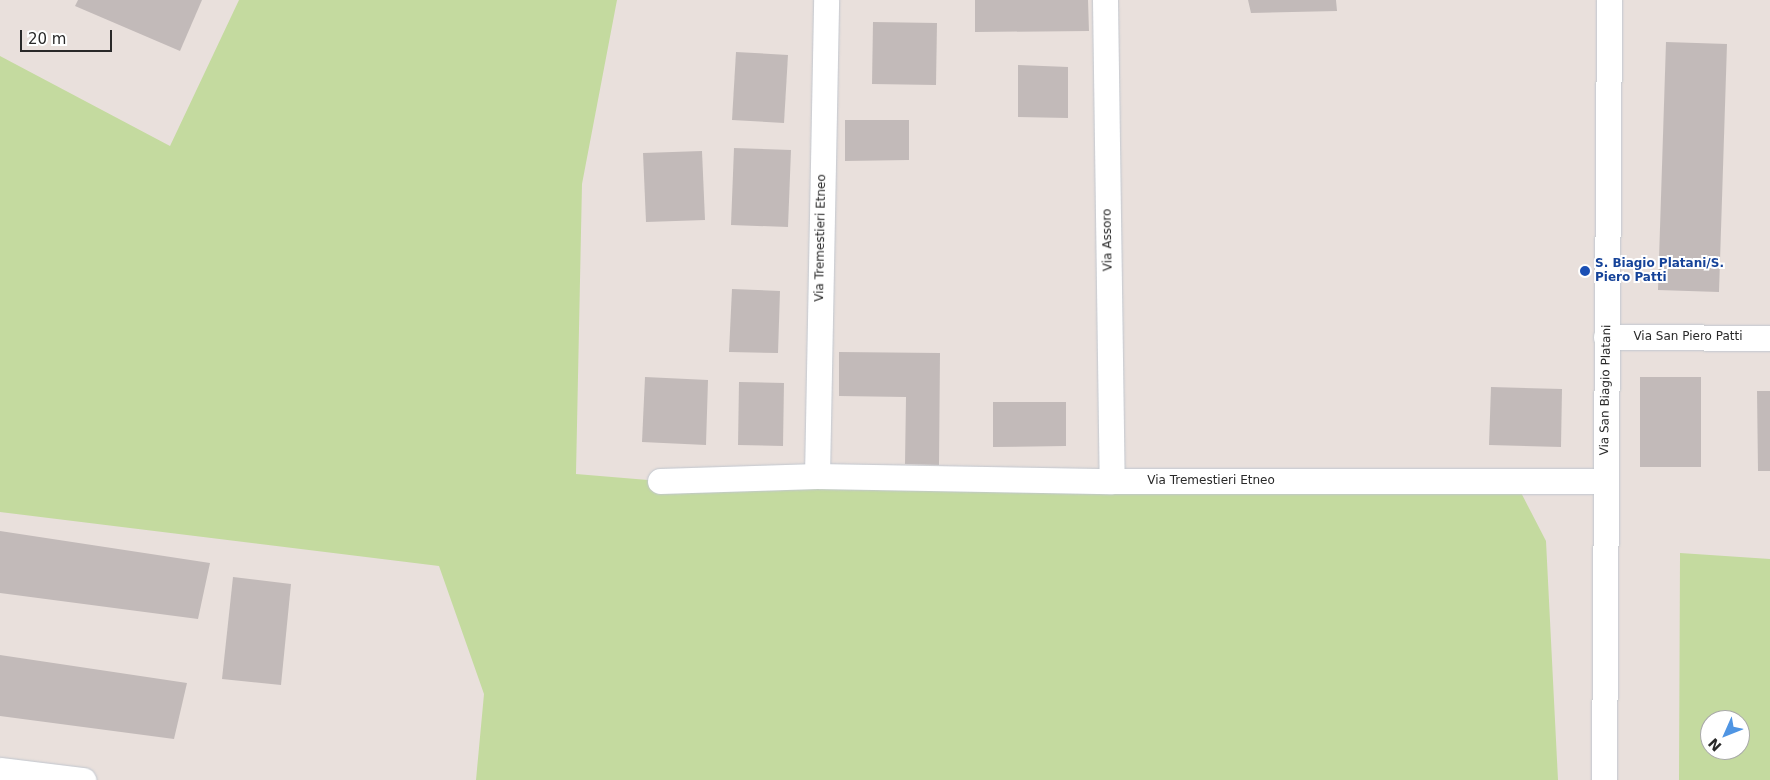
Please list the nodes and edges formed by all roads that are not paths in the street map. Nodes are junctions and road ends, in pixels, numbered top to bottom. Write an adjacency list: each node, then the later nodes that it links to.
1 (826, 0): 6 (street, Via Tremestieri Etneo)
2 (1105, 0): 8 (street, Via Assoro)
3 (1609, 0): 4 (street, Via San Biagio Platani)
4 (1606, 337): 5 (street, Via San Piero Patti); 9 (street, Via San Biagio Platani)
5 (1770, 338)
6 (817, 476): 7 (street, Via Tremestieri Etneo); 8 (street, Via Tremestieri Etneo)
7 (660, 481)
8 (1112, 481): 9 (street, Via Tremestieri Etneo)
9 (1605, 481): 12 (street, Via San Biagio Platani)
10 (0, 770): 11 (street)
11 (83, 780)
12 (1604, 780)

